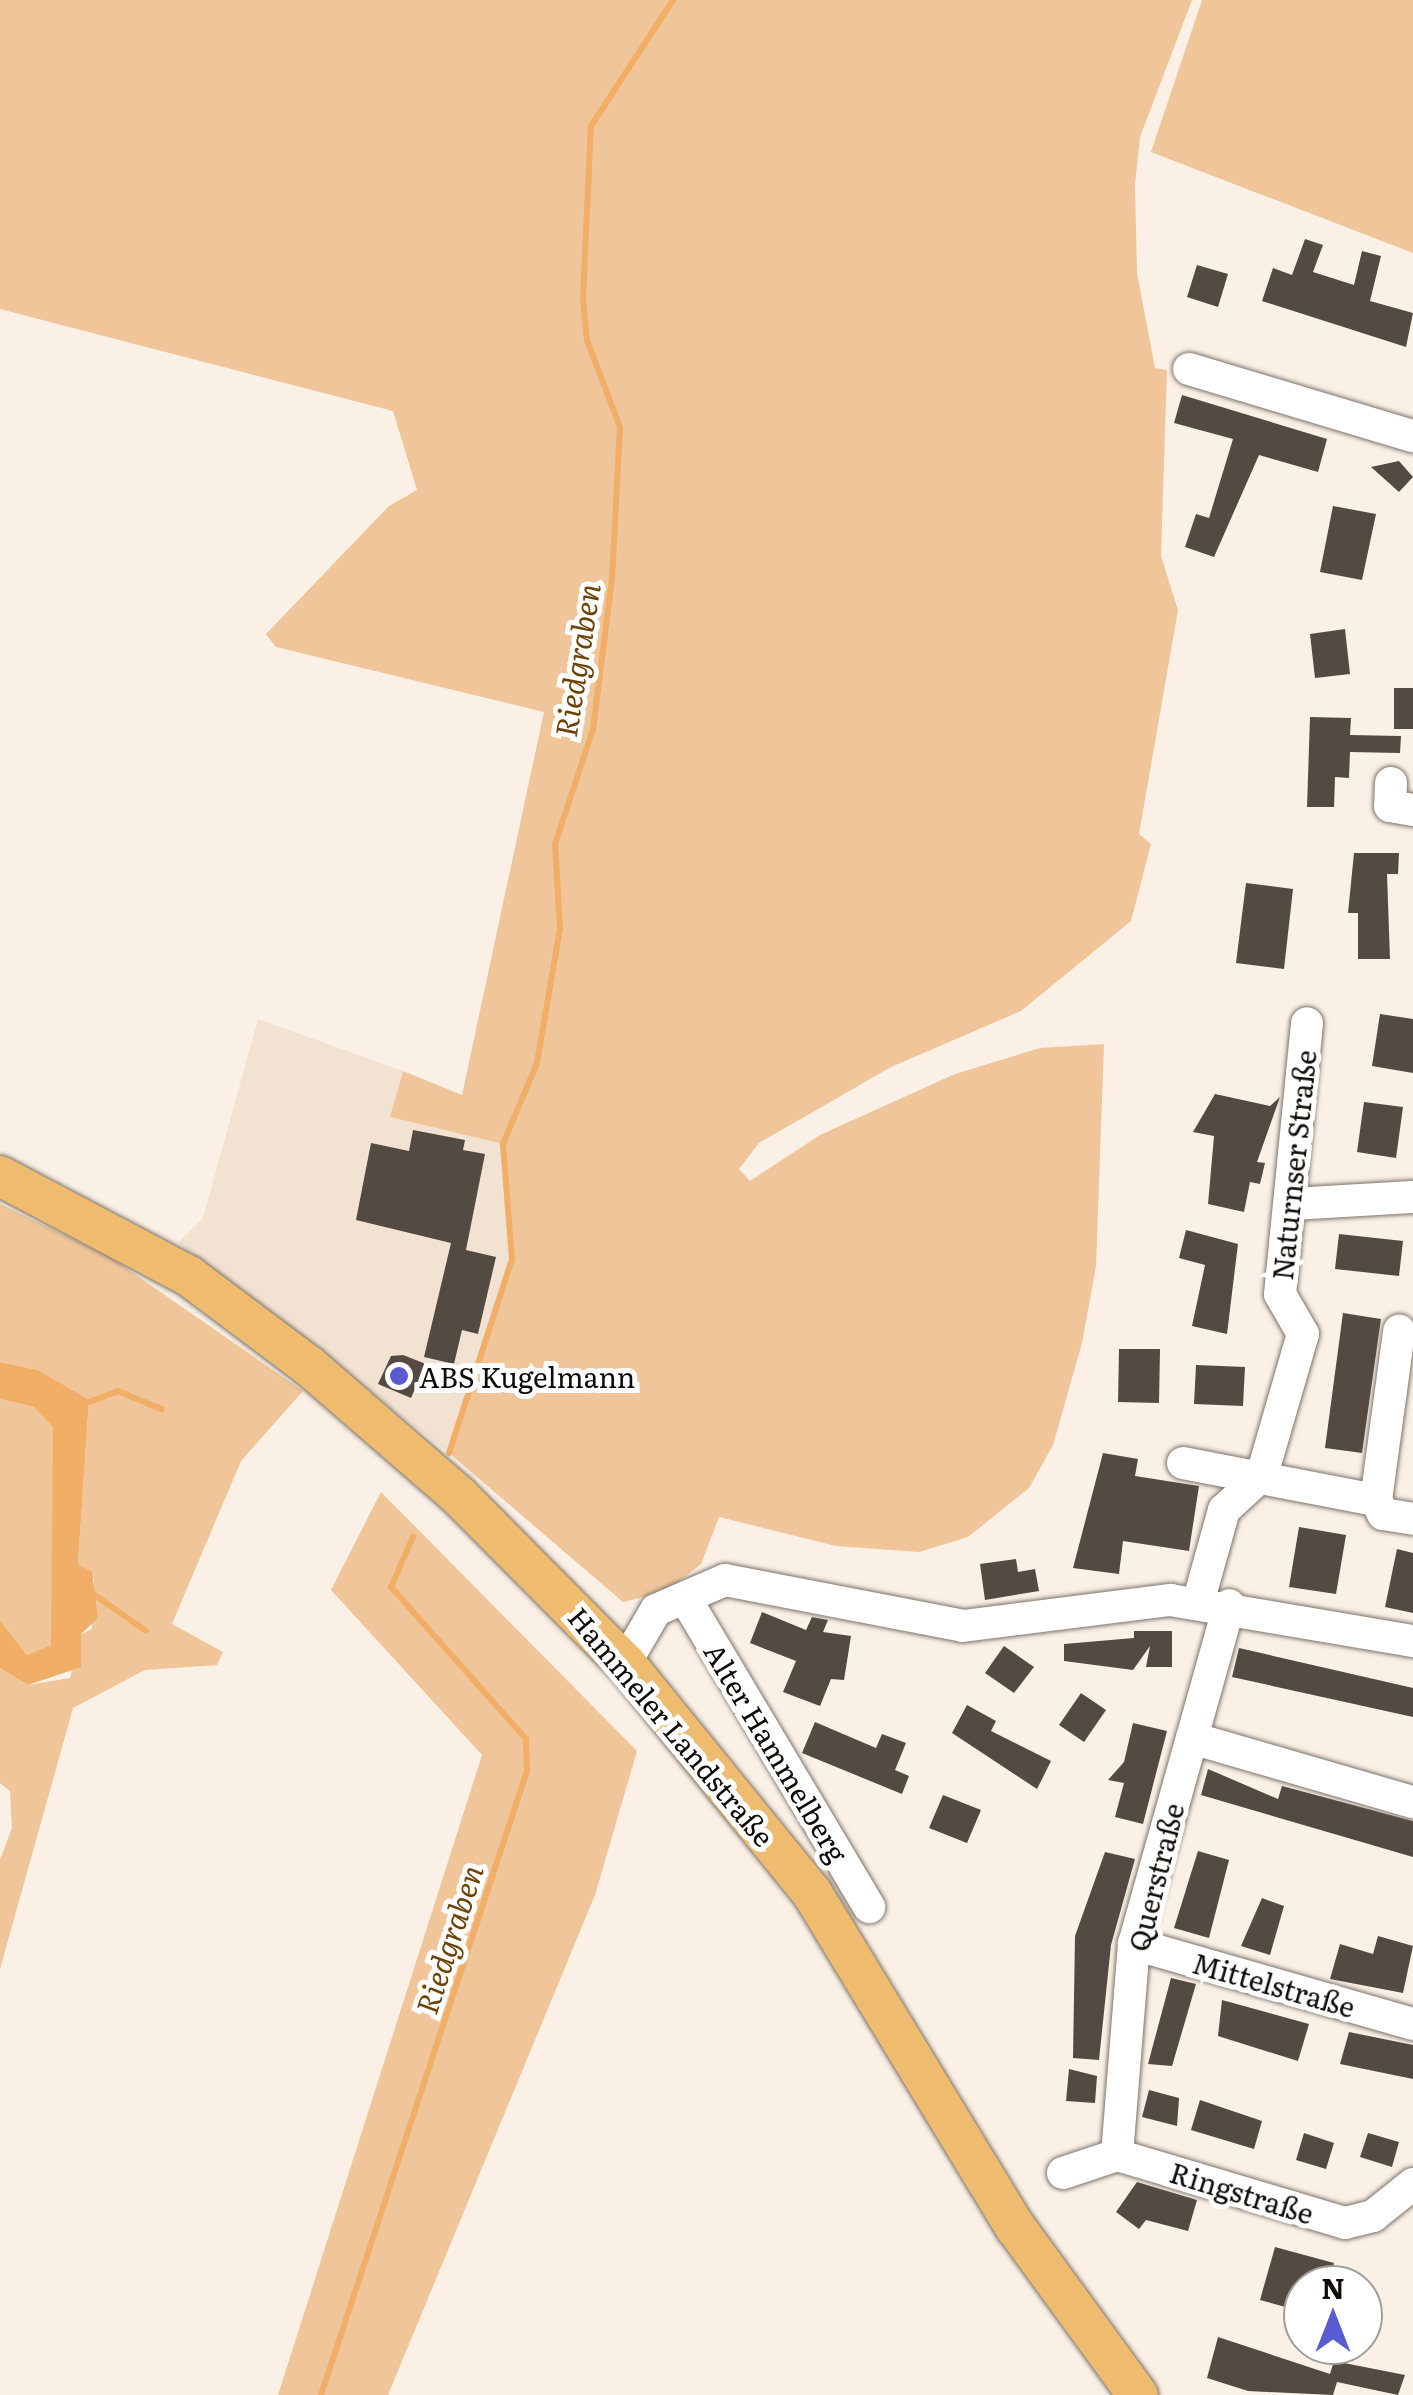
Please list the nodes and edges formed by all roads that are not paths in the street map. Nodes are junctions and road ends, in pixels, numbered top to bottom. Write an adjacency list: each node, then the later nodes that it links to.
1 (1189, 369): 2 (street)
2 (1413, 436)
3 (1391, 783): 4 (street)
4 (1413, 810)
5 (1307, 1023): 8 (street, Naturnser Straße)
6 (0, 1176): 17 (main road, Hammeler Landstraße)
7 (1413, 1197): 8 (street)
8 (1290, 1204): 11 (street, Naturnser Straße)
9 (1399, 1331): 12 (street)
10 (1183, 1462): 11 (street)
11 (1262, 1475): 12 (street); 15 (street)
12 (1376, 1500): 13 (street)
13 (1413, 1520)
14 (671, 1604): 15 (street); 17 (street); 20 (street, Alter Hammelberg)
15 (1213, 1604): 16 (street); 18 (street, Querstraße)
16 (1413, 1640)
17 (626, 1663): 26 (main road, Hammeler Landstraße)
18 (1192, 1738): 19 (street); 21 (street, Querstraße)
19 (1413, 1802)
20 (869, 1907)
21 (1134, 1944): 22 (street, Mittelstraße); 23 (street, Querstraße)
22 (1413, 2024)
23 (1116, 2155): 24 (street); 25 (street, Ringstraße)
24 (1063, 2173)
25 (1413, 2184)
26 (1138, 2395)

